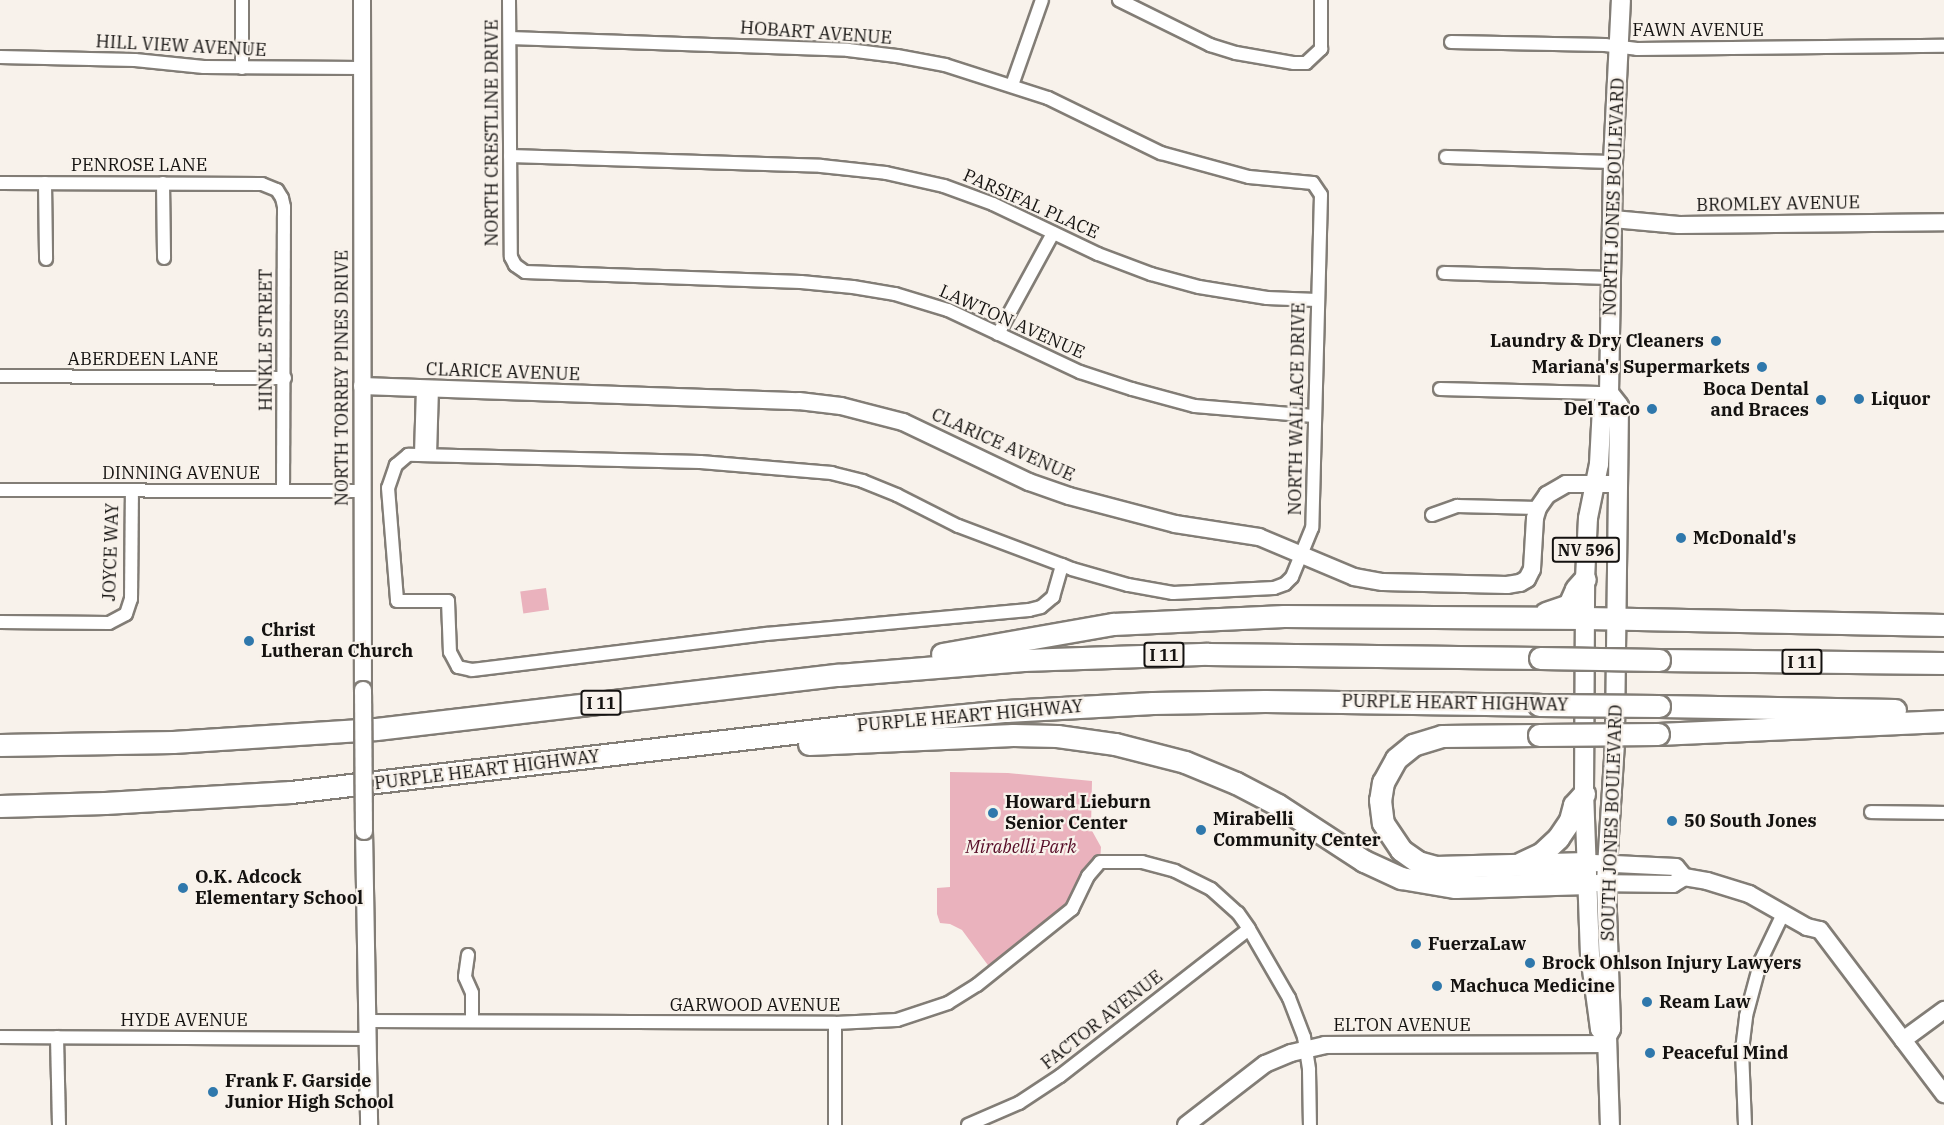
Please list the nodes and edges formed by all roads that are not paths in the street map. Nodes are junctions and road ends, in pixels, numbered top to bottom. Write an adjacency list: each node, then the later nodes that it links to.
1 (242, 0): 13 (street)
2 (362, 0): 14 (street, NORTH TORREY PINES DRIVE)
3 (509, 0): 8 (street, NORTH CRESTLINE DRIVE)
4 (1042, 0): 15 (street)
5 (1119, 0): 6 (street)
6 (1321, 0)
7 (1621, 0): 11 (main road, NORTH JONES BOULEVARD)
8 (510, 38): 15 (street, HOBART AVENUE); 16 (street, NORTH CRESTLINE DRIVE)
9 (1451, 42): 11 (street, FAWN AVENUE)
10 (1944, 46): 11 (street, FAWN AVENUE)
11 (1619, 47): 18 (main road, NORTH JONES BOULEVARD)
12 (0, 57): 13 (street, HILL VIEW AVENUE)
13 (242, 68): 14 (street, HILL VIEW AVENUE)
14 (361, 69): 36 (street, NORTH TORREY PINES DRIVE)
15 (1012, 85): 22 (street, HOBART AVENUE)
16 (510, 156): 26 (street, PARSIFAL PLACE); 29 (street, NORTH CRESTLINE DRIVE)
17 (1446, 157): 18 (street)
18 (1613, 162): 24 (main road, NORTH JONES BOULEVARD)
19 (0, 183): 20 (street, PENROSE LANE)
20 (45, 183): 21 (street, PENROSE LANE); 28 (street)
21 (163, 183): 23 (street, PENROSE LANE); 27 (street)
22 (1314, 183): 32 (street, NORTH WALLACE DRIVE)
23 (277, 190): 35 (street, HINKLE STREET)
24 (1613, 219): 25 (street, BROMLEY AVENUE); 31 (main road, NORTH JONES BOULEVARD)
25 (1944, 222)
26 (1053, 233): 32 (street, PARSIFAL PLACE); 33 (street)
27 (164, 258)
28 (46, 259)
29 (515, 266): 33 (street, LAWTON AVENUE)
30 (1444, 273): 31 (street)
31 (1612, 278): 39 (main road, NORTH JONES BOULEVARD)
32 (1317, 300): 40 (street, NORTH WALLACE DRIVE)
33 (998, 334): 40 (street, LAWTON AVENUE)
34 (0, 376): 35 (street, ABERDEEN LANE)
35 (285, 378): 46 (street, HINKLE STREET)
36 (362, 386): 37 (street, CLARICE AVENUE); 47 (street, NORTH TORREY PINES DRIVE)
37 (428, 389): 41 (street); 50 (street, CLARICE AVENUE)
38 (1440, 389): 39 (street)
39 (1609, 393): 42 (main road, NORTH JONES BOULEVARD); 43 (main road, NORTH JONES BOULEVARD)
40 (1314, 416): 50 (street, NORTH WALLACE DRIVE)
41 (425, 455): 51 (street, NORTH WALLACE DRIVE); 51 (street)
42 (1596, 484): 43 (street); 48 (street); 52 (main road, NORTH JONES BOULEVARD / NV 596)
43 (1617, 484): 55 (main road, NORTH JONES BOULEVARD / NV 596)
44 (0, 490): 45 (street, DINNING AVENUE)
45 (132, 491): 46 (street, DINNING AVENUE); 56 (street, JOYCE WAY)
46 (283, 491): 47 (street, DINNING AVENUE)
47 (362, 491): 76 (street, NORTH TORREY PINES DRIVE, bridge)
48 (1538, 508): 49 (street); 50 (street, CLARICE AVENUE)
49 (1432, 515)
50 (1303, 555): 51 (street, NORTH WALLACE DRIVE)
51 (1062, 565)
52 (1585, 579): 53 (highway); 54 (main road, NORTH JONES BOULEVARD / NV 596)
53 (1538, 617): 54 (highway); 59 (highway)
54 (1585, 618): 55 (highway); 60 (main road, NORTH JONES BOULEVARD / NV 596)
55 (1617, 619): 57 (highway); 61 (main road, NORTH JONES BOULEVARD / NV 596)
56 (0, 622)
57 (1944, 625)
58 (1944, 663): 59 (highway, I 11, bridge)
59 (788, 680): 64 (highway, I 11)
60 (1584, 681): 66 (main road, SOUTH JONES BOULEVARD / NV 596)
61 (1616, 681): 71 (main road, SOUTH JONES BOULEVARD / NV 596)
62 (1944, 711): 65 (highway, PURPLE HEART HIGHWAY, bridge)
63 (1944, 721): 70 (highway, bridge)
64 (0, 745)
65 (644, 752): 67 (highway, PURPLE HEART HIGHWAY); 71 (highway)
66 (1584, 794): 70 (highway); 71 (main road, SOUTH JONES BOULEVARD / NV 596)
67 (0, 806)
68 (1872, 812): 69 (street)
69 (1944, 813)
70 (1512, 866): 71 (highway)
71 (1597, 873): 72 (street); 82 (main road, SOUTH JONES BOULEVARD / NV 596)
72 (1784, 912): 83 (street); 93 (street)
73 (1249, 929): 78 (street, GARWOOD AVENUE); 84 (street); 89 (street, FACTOR AVENUE)
74 (468, 955): 77 (street)
75 (1944, 1010): 83 (street)
76 (367, 1021): 77 (street, GARWOOD AVENUE); 81 (street, NORTH TORREY PINES DRIVE)
77 (472, 1021): 78 (street, GARWOOD AVENUE)
78 (836, 1023): 88 (street)
79 (0, 1037): 80 (street, HYDE AVENUE)
80 (57, 1037): 81 (street, HYDE AVENUE); 86 (street)
81 (367, 1039): 87 (street, NORTH TORREY PINES DRIVE)
82 (1607, 1040): 84 (street, ELTON AVENUE); 92 (main road, SOUTH JONES BOULEVARD / NV 596)
83 (1903, 1040): 85 (street)
84 (1306, 1049): 90 (street, ELTON AVENUE); 91 (street)
85 (1943, 1098)
86 (59, 1125)
87 (369, 1125)
88 (835, 1125)
89 (968, 1125)
90 (1186, 1125)
91 (1310, 1125)
92 (1610, 1125)
93 (1745, 1125)

